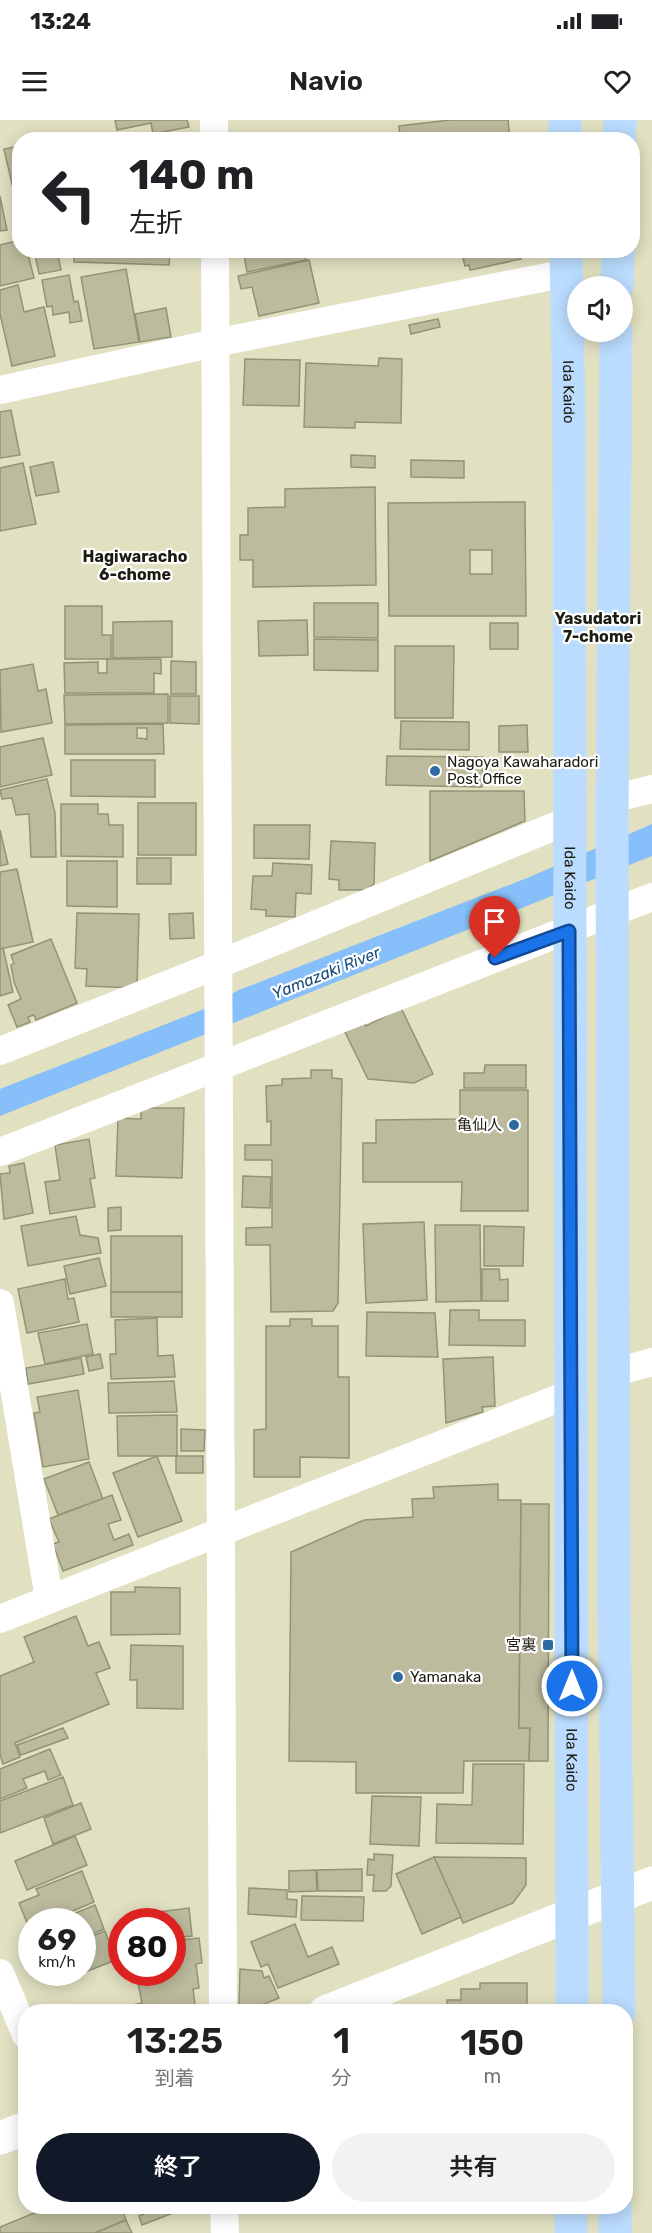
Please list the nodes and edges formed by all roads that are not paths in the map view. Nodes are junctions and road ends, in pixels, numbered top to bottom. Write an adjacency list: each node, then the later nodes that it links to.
1 (214, 258): 6 (street)
2 (618, 258): 4 (highway)
3 (567, 262): 6 (street); 10 (highway, Ida Kaido)
4 (617, 276)
5 (616, 342): 9 (highway)
6 (215, 343): 7 (street); 14 (street)
7 (0, 390)
8 (652, 789): 9 (street)
9 (612, 810): 12 (highway)
10 (570, 829): 13 (highway, Ida Kaido); 14 (street)
11 (652, 897): 12 (street)
12 (613, 907): 13 (street); 20 (highway)
13 (569, 925): 16 (street); 21 (highway, Ida Kaido)
14 (217, 965): 15 (street); 16 (street)
15 (0, 1051)
16 (220, 1064): 17 (street); 22 (street)
17 (0, 1152)
18 (0, 1303): 23 (street)
19 (652, 1362): 20 (street)
20 (613, 1373): 26 (highway)
21 (572, 1394): 22 (street); 27 (highway, Ida Kaido)
22 (220, 1530): 23 (street); 29 (street)
23 (49, 1599): 24 (street)
24 (0, 1619)
25 (652, 1883): 26 (street)
26 (616, 1896): 27 (street); 32 (highway)
27 (571, 1914): 30 (street); 31 (highway, Ida Kaido)
28 (0, 1973): 33 (street)
29 (223, 2004)
30 (345, 2004)
31 (572, 2004)
32 (619, 2004)
33 (18, 2016)
34 (18, 2131): 35 (street)
35 (0, 2138)
36 (224, 2214): 39 (street)
37 (571, 2214): 40 (highway)
38 (615, 2214): 41 (highway)
39 (225, 2233)
40 (571, 2233)
41 (615, 2233)

